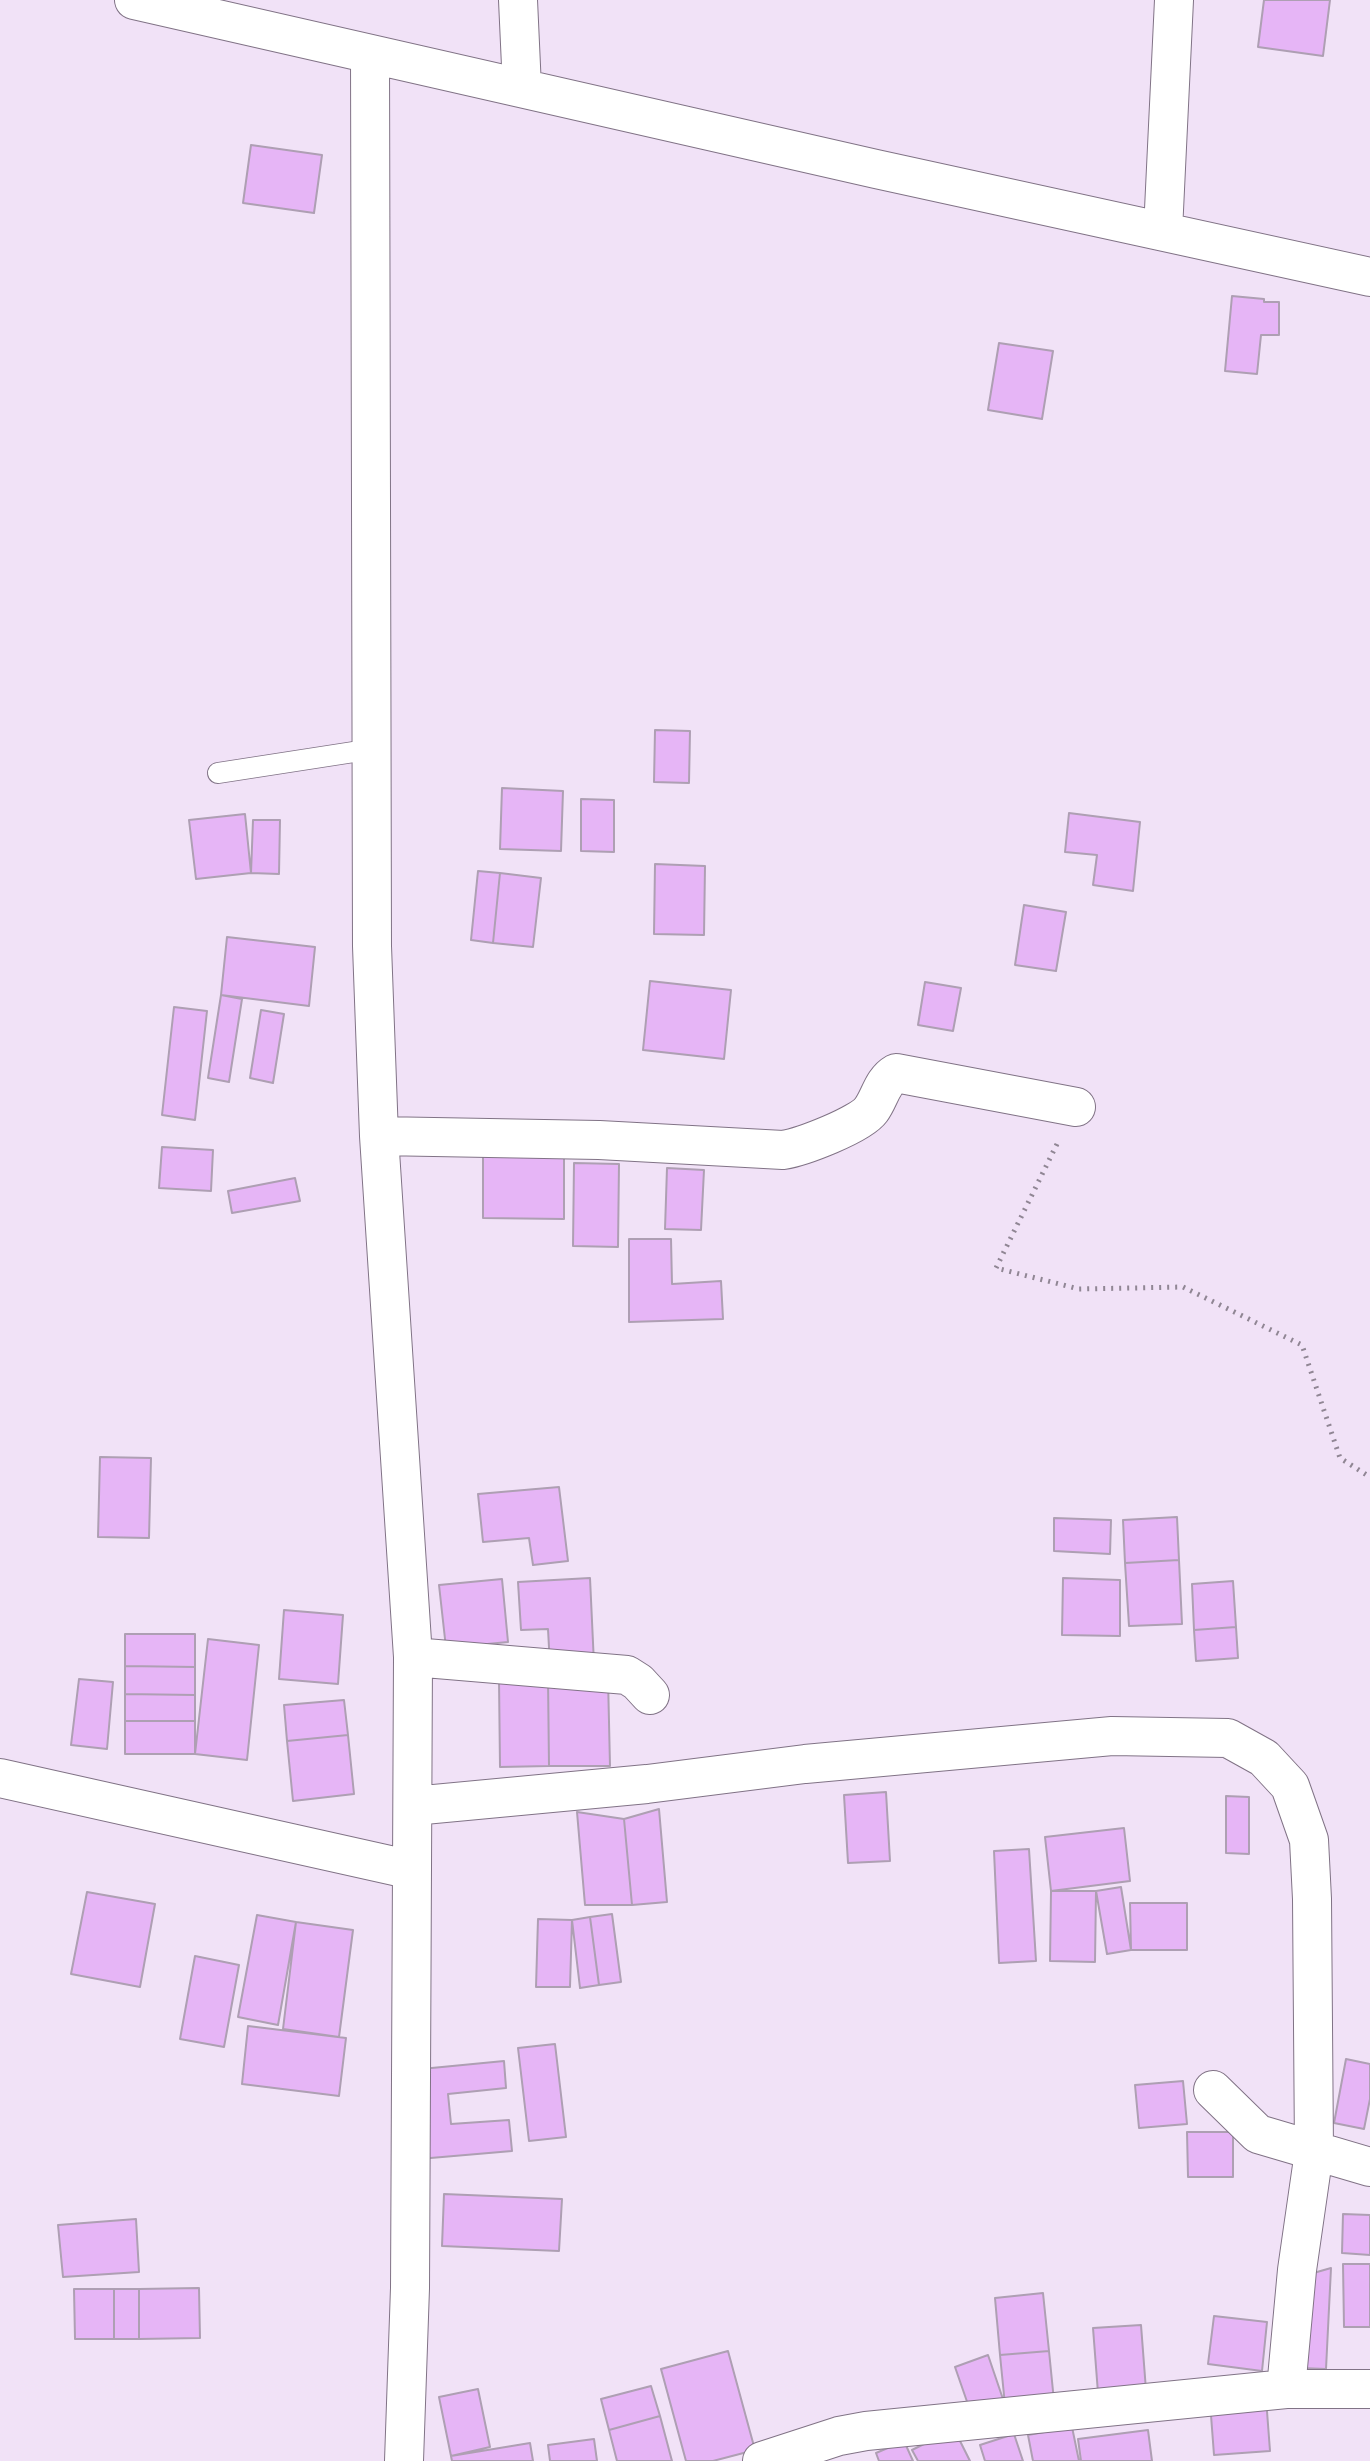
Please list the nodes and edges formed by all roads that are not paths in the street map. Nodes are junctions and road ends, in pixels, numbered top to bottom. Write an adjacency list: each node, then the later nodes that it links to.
1 (134, 0): 4 (street)
2 (518, 0): 5 (street)
3 (1174, 0): 6 (street)
4 (370, 54): 5 (street); 8 (street)
5 (522, 88): 6 (street)
6 (1163, 231): 7 (street)
7 (1370, 277)
8 (373, 749): 9 (lane); 11 (street)
9 (218, 773)
10 (1076, 1107): 11 (street)
11 (379, 1136): 12 (street)
12 (413, 1657): 13 (street); 15 (street)
13 (650, 1695)
14 (0, 1778): 16 (street)
15 (413, 1806): 16 (street); 18 (street)
16 (412, 1870): 22 (street)
17 (1213, 2090): 18 (street)
18 (1314, 2152): 19 (street); 20 (street)
19 (1370, 2167)
20 (1286, 2389): 21 (street); 23 (street)
21 (1370, 2389)
22 (404, 2461)
23 (762, 2461)

